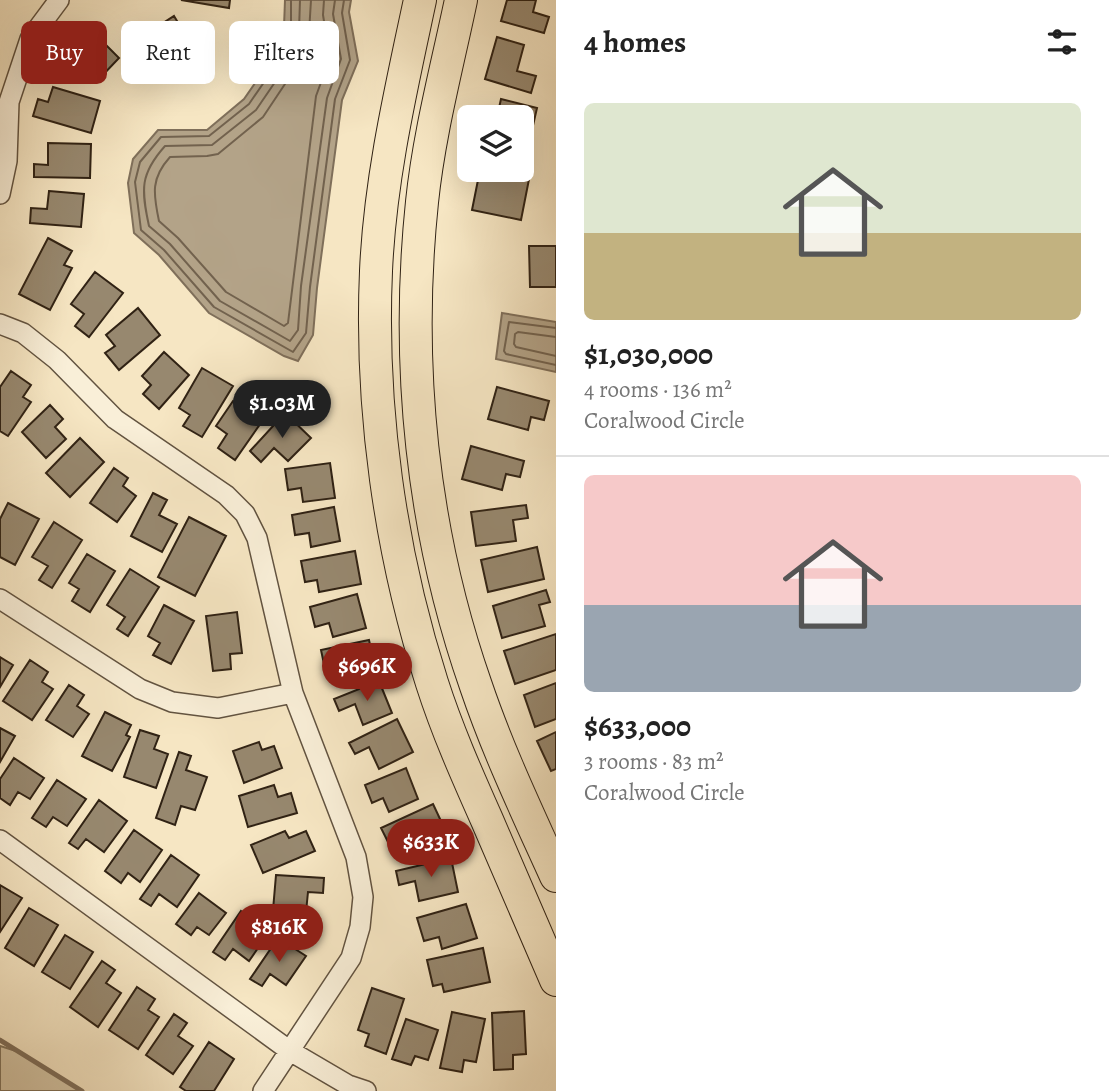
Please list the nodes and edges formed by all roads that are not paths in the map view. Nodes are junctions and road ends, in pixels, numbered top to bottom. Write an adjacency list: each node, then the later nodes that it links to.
1 (59, 0): 4 (street)
2 (420, 0): 10 (main road)
3 (461, 0): 9 (main road)
4 (0, 194)
5 (0, 324): 7 (street)
6 (0, 599): 7 (street)
7 (293, 693): 11 (street)
8 (0, 840): 11 (street)
9 (556, 876)
10 (556, 980)
11 (290, 1051): 12 (street); 13 (street)
12 (263, 1091)
13 (366, 1091)

